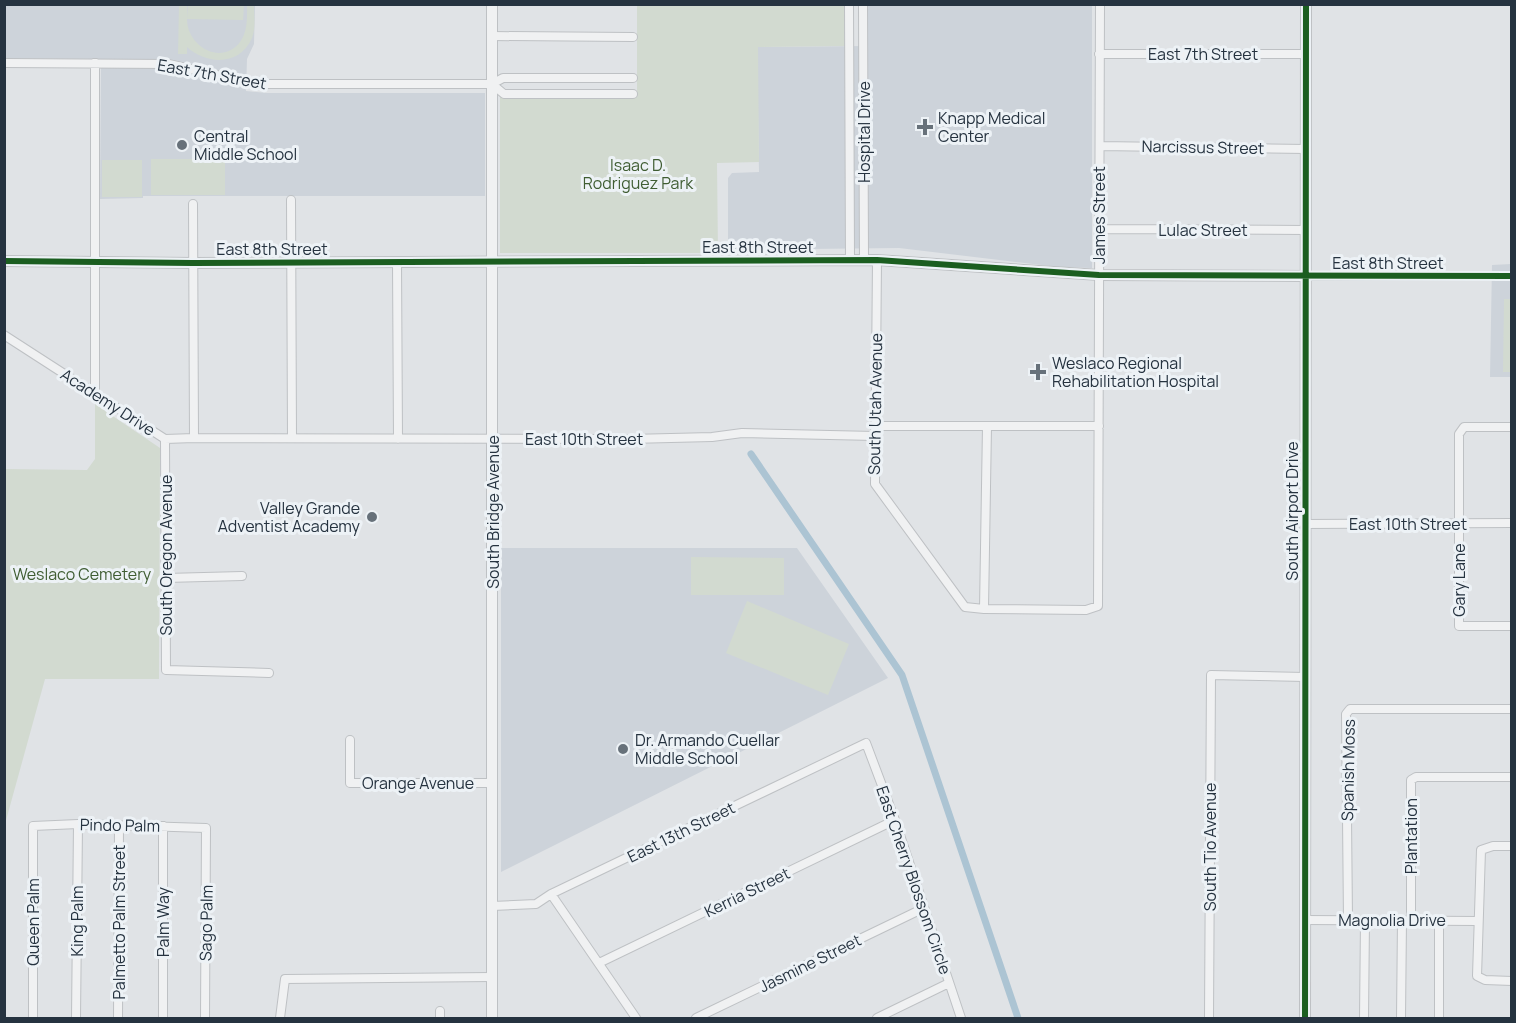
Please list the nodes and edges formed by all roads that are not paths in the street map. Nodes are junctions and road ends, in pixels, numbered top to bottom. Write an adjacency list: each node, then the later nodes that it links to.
1 (492, 4): 6 (street, South Bridge Avenue)
2 (849, 4): 21 (street, Hospital Drive)
3 (863, 4): 22 (street, Hospital Drive)
4 (1100, 4): 8 (street, James Street)
5 (1306, 4): 9 (street, South Airport Drive)
6 (492, 36): 7 (street); 13 (street, South Bridge Avenue)
7 (633, 37)
8 (1099, 54): 9 (street, East 7th Street); 15 (street, James Street)
9 (1306, 54): 16 (street, South Airport Drive)
10 (4, 63): 11 (street, East 7th Street)
11 (95, 63): 13 (street, East 7th Street); 25 (street)
12 (633, 78): 13 (street, East 7th Street)
13 (492, 84): 14 (street, East 7th Street); 26 (street, South Bridge Avenue)
14 (633, 94)
15 (1100, 146): 16 (street, Narcissus Street); 19 (street, James Street)
16 (1306, 148): 20 (street, South Airport Drive)
17 (291, 200): 27 (street)
18 (193, 204): 29 (street)
19 (1099, 230): 20 (street, Lulac Street); 30 (street, James Street)
20 (1306, 230): 31 (street, South Airport Drive)
21 (850, 260): 22 (street, East 8th Street); 26 (street, East 8th Street)
22 (864, 260): 23 (street, East 8th Street)
23 (877, 260): 30 (street, East 8th Street); 38 (street, South Utah Avenue)
24 (4, 261): 25 (street, East 8th Street)
25 (94, 261): 29 (street, East 8th Street); 34 (street)
26 (492, 261): 28 (street, East 8th Street); 41 (street, South Bridge Avenue)
27 (291, 262): 28 (street, East 8th Street); 29 (street, East 8th Street); 40 (street)
28 (397, 262): 43 (street)
29 (193, 263): 39 (street)
30 (1099, 275): 31 (street, East 8th Street); 36 (street, James Street)
31 (1306, 276): 32 (street, East 8th Street); 46 (street, South Airport Drive)
32 (1512, 276)
33 (4, 335): 34 (street, Academy Drive)
34 (95, 394): 42 (street, Academy Drive)
35 (987, 426): 36 (street, East 10th Street); 38 (street, East 10th Street); 49 (street)
36 (1099, 426): 49 (street, James Street)
37 (1512, 427): 44 (street, Gary Lane)
38 (875, 431): 41 (street, East 10th Street); 49 (street, South Utah Avenue)
39 (194, 438): 40 (street, Academy Drive); 42 (street, Academy Drive)
40 (292, 438): 43 (street, East 10th Street)
41 (493, 438): 43 (street, East 10th Street); 57 (street, South Bridge Avenue)
42 (165, 439): 48 (street, South Oregon Avenue)
43 (398, 439)
44 (1459, 524): 45 (street, East 10th Street); 46 (street, East 10th Street); 50 (street, Gary Lane)
45 (1512, 524)
46 (1305, 525): 52 (street, South Airport Drive)
47 (242, 576): 48 (street)
48 (166, 578): 51 (street, South Oregon Avenue)
49 (984, 609)
50 (1512, 626)
51 (269, 673)
52 (1305, 677): 68 (street, South Airport Drive); 89 (street, South Tio Avenue)
53 (1512, 709): 69 (street, Spanish Moss)
54 (350, 740): 57 (street, Orange Avenue)
55 (866, 743): 58 (street, East Cherry Blossom Circle); 65 (street, East 13th Street)
56 (1512, 777): 71 (street, Plantation)
57 (493, 783): 66 (street, South Bridge Avenue)
58 (895, 820): 67 (street, East Cherry Blossom Circle); 74 (street, Kerria Street)
59 (78, 824): 60 (street, Pindo Palm); 61 (street, Pindo Palm); 79 (street, King Palm)
60 (119, 825): 62 (street, Pindo Palm); 80 (street, Palmetto Palm Street)
61 (33, 826): 78 (street, Queen Palm)
62 (163, 826): 63 (street, Pindo Palm); 81 (street, Palm Way)
63 (206, 828): 82 (street, Sago Palm)
64 (1512, 846): 73 (street)
65 (552, 894): 66 (street, East 13th Street); 74 (street)
66 (492, 906): 75 (street, South Bridge Avenue)
67 (924, 908): 77 (street, East Cherry Blossom Circle); 86 (street, Jasmine Street)
68 (1305, 920): 69 (street, Magnolia Drive); 90 (street, South Airport Drive)
69 (1348, 920): 70 (street, Magnolia Drive)
70 (1365, 920): 71 (street, Magnolia Drive); 91 (street)
71 (1406, 920): 72 (street, Magnolia Drive); 92 (street)
72 (1439, 921): 73 (street, Magnolia Drive); 93 (street)
73 (1478, 921): 76 (street)
74 (599, 963): 85 (street)
75 (492, 977): 83 (street); 84 (street, South Bridge Avenue)
76 (1512, 981)
77 (949, 983): 87 (street); 88 (street, East Cherry Blossom Circle)
78 (33, 1018)
79 (76, 1018)
80 (118, 1018)
81 (163, 1018)
82 (205, 1018)
83 (280, 1018)
84 (492, 1018)
85 (636, 1018)
86 (696, 1018)
87 (877, 1018)
88 (961, 1018)
89 (1209, 1018)
90 (1305, 1018)
91 (1364, 1018)
92 (1401, 1018)
93 (1439, 1018)

